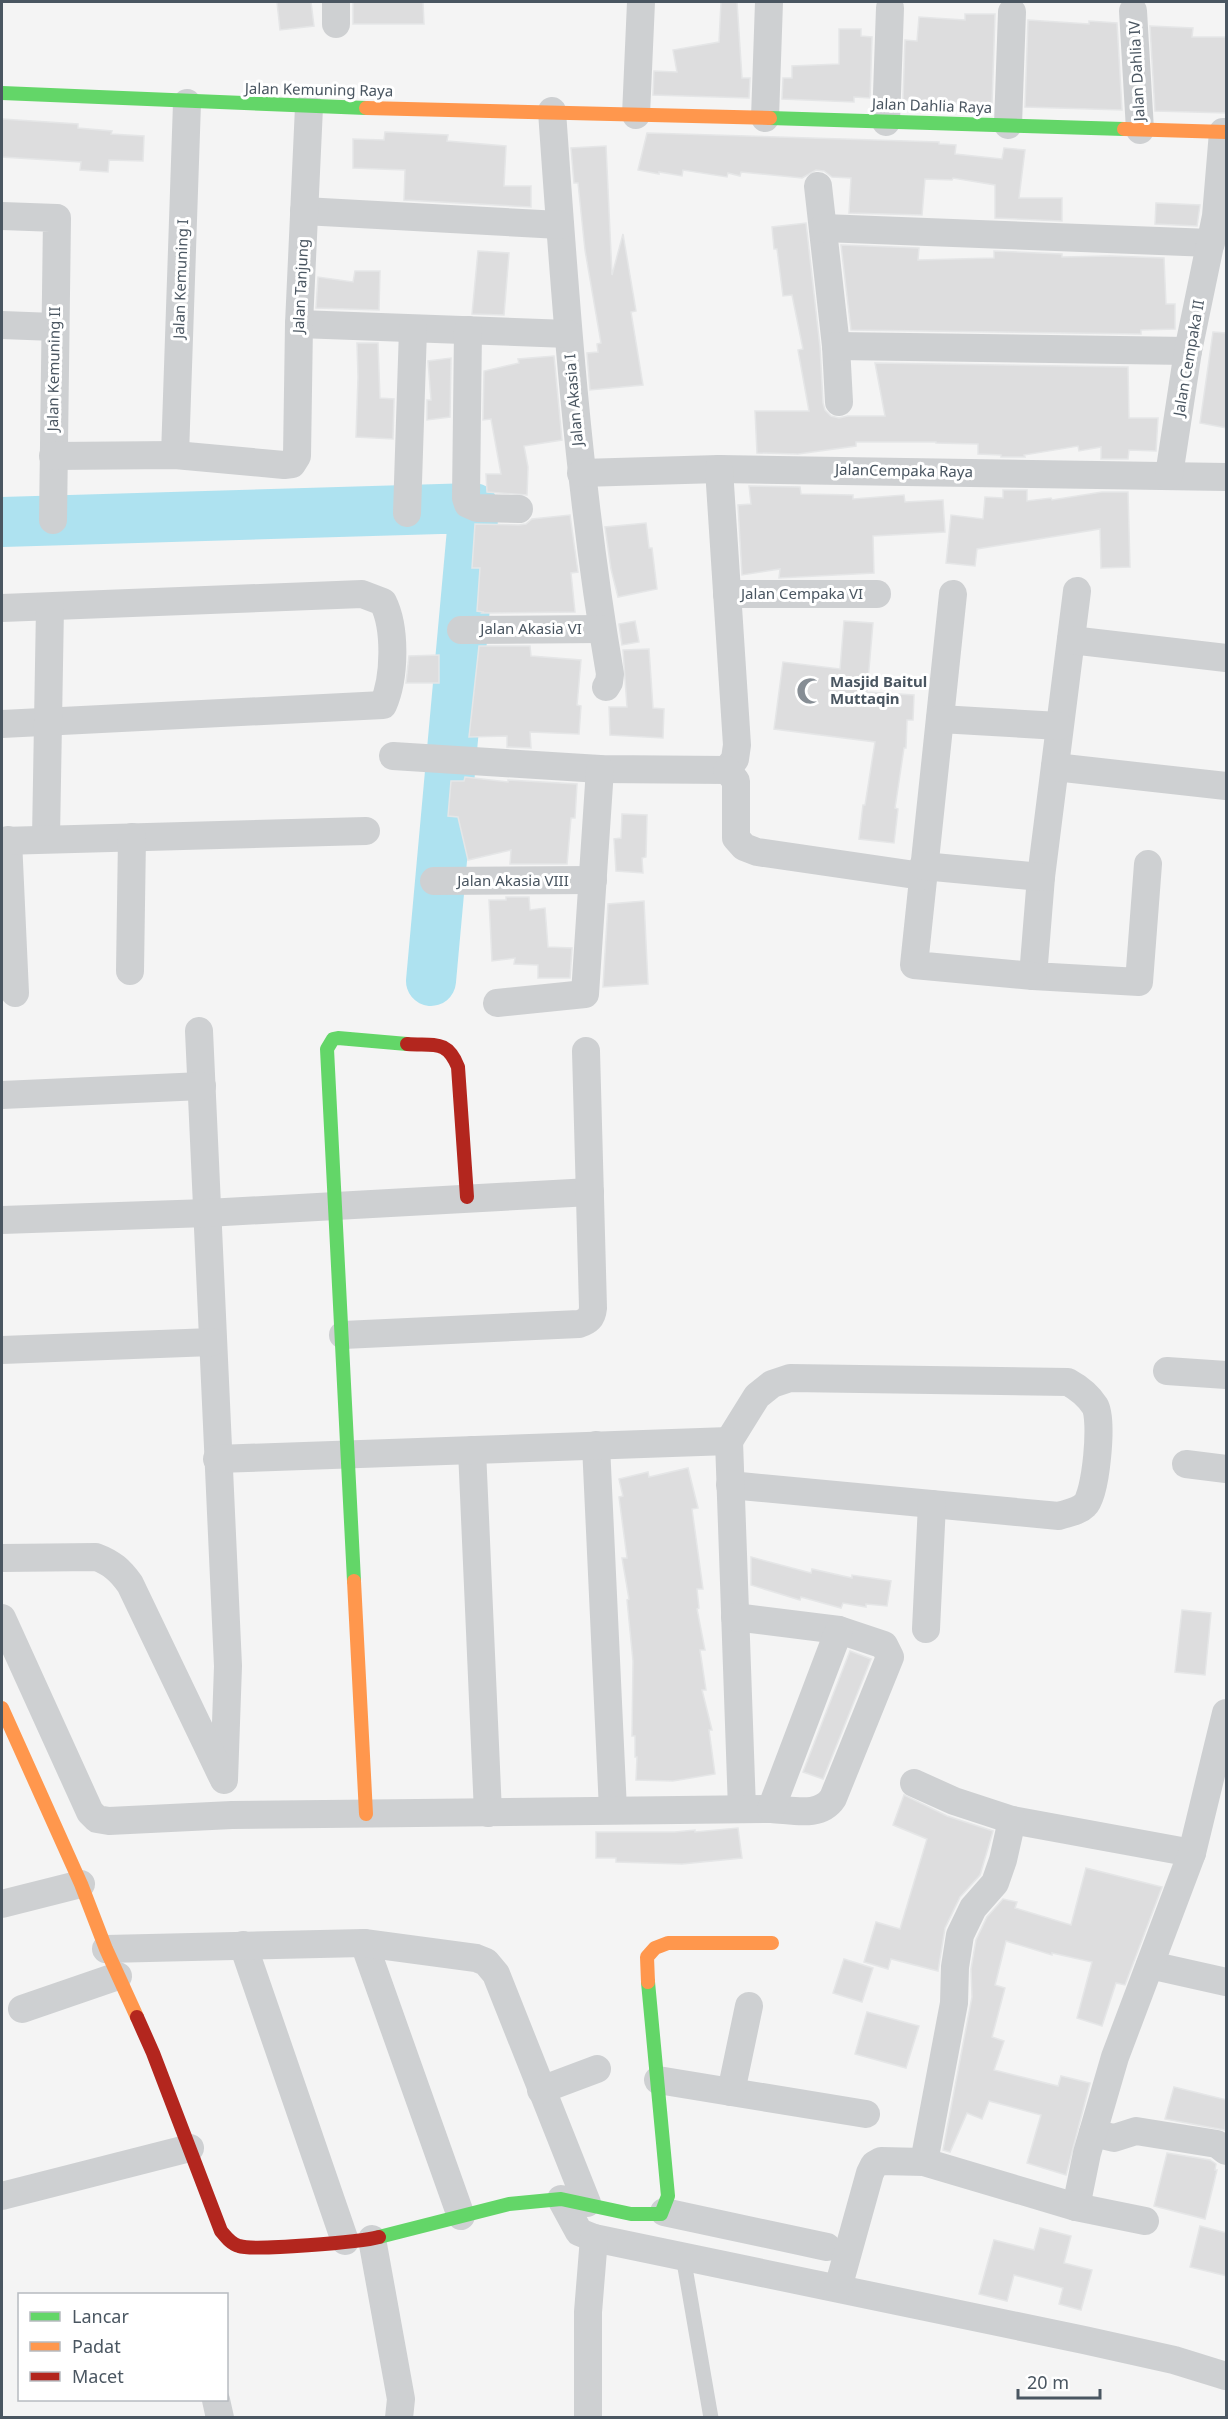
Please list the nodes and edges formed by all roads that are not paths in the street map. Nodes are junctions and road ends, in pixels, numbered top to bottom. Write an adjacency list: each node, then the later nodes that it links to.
1 (641, 2): 10 (street)
2 (769, 2): 11 (street)
3 (890, 8): 12 (street)
4 (1133, 11): 14 (street, Jalan Dahlia IV)
5 (1012, 12): 13 (street)
6 (2, 93): 7 (street, Jalan Kemuning Raya)
7 (187, 103): 8 (street, Jalan Kemuning Raya); 31 (street, Jalan Kemuning I)
8 (309, 107): 9 (street, Jalan Kemuning Raya); 17 (street, Jalan Tanjung)
9 (552, 111): 10 (street, Jalan Kemuning Raya); 19 (street, Jalan Akasia I)
10 (636, 115): 11 (street, Jalan Dahlia Raya)
11 (765, 118): 12 (street, Jalan Dahlia Raya)
12 (885, 122): 13 (street, Jalan Dahlia Raya)
13 (1008, 125): 14 (street, Jalan Dahlia Raya)
14 (1140, 130): 15 (street, Jalan Dahlia Raya)
15 (1225, 132): 21 (street, Jalan Cempaka II)
16 (818, 186): 20 (street)
17 (304, 211): 19 (street); 22 (street, Jalan Tanjung)
18 (2, 216): 24 (street, Jalan Kemuning II)
19 (560, 225): 27 (street, Jalan Akasia I)
20 (823, 228): 21 (street); 28 (street)
21 (1211, 243): 29 (street, Jalan Cempaka II)
22 (299, 324): 25 (street); 31 (street, Jalan Tanjung)
23 (2, 325): 24 (street)
24 (54, 327): 32 (street, Jalan Kemuning II)
25 (413, 328): 26 (street); 38 (street)
26 (468, 330): 27 (street); 37 (street)
27 (568, 334): 34 (street, Jalan Akasia I)
28 (836, 346): 29 (street); 30 (street)
29 (1188, 351): 35 (street, Jalan Cempaka II)
30 (839, 402)
31 (175, 455): 32 (street)
32 (53, 456): 39 (street, Jalan Kemuning II)
33 (719, 469): 34 (street, JalanCempaka Raya); 35 (street, JalanCempaka Raya); 41 (street)
34 (581, 473): 46 (street, Jalan Akasia I)
35 (1169, 475): 36 (street, JalanCempaka Raya)
36 (1227, 477)
37 (519, 509)
38 (406, 513)
39 (53, 520)
40 (1077, 591): 48 (street)
41 (727, 594): 42 (street, Jalan Cempaka VI); 58 (street)
42 (877, 594)
43 (953, 594): 51 (street)
44 (50, 607): 45 (street); 52 (street); 52 (street)
45 (2, 608)
46 (602, 629): 47 (street, Jalan Akasia VI); 50 (street, Jalan Akasia I)
47 (461, 630)
48 (1071, 640): 49 (street); 54 (street)
49 (1227, 658)
50 (606, 687)
51 (940, 719): 54 (street); 65 (street)
52 (48, 722): 53 (street); 62 (street)
53 (2, 724)
54 (1059, 726): 56 (street)
55 (393, 756): 57 (street)
56 (1055, 767): 59 (street); 66 (street)
57 (600, 769): 58 (street); 67 (street)
58 (727, 770): 65 (street)
59 (1227, 786)
60 (366, 831): 61 (street)
61 (132, 837): 62 (street); 69 (street)
62 (46, 838): 63 (street)
63 (5, 841): 71 (street)
64 (1148, 864): 70 (street)
65 (922, 871): 66 (street); 70 (street)
66 (1041, 877): 70 (street)
67 (593, 880): 68 (street, Jalan Akasia VIII); 72 (street)
68 (434, 881)
69 (130, 971)
70 (1033, 976)
71 (15, 993)
72 (497, 1003)
73 (199, 1031): 75 (street)
74 (586, 1051): 77 (street)
75 (202, 1086): 76 (street); 80 (street)
76 (2, 1095)
77 (590, 1192): 78 (street); 82 (street)
78 (467, 1197): 79 (street); 79 (street)
79 (334, 1205): 80 (street); 82 (street)
80 (207, 1213): 81 (street); 83 (street)
81 (2, 1220)
82 (343, 1335): 90 (street)
83 (212, 1342): 84 (street); 91 (street)
84 (2, 1350)
85 (1167, 1371): 86 (street)
86 (1227, 1375)
87 (729, 1441): 88 (street); 94 (street); 95 (street)
88 (596, 1445): 89 (street); 107 (street)
89 (472, 1450): 90 (street); 108 (street)
90 (348, 1454): 91 (street); 109 (street)
91 (218, 1459): 103 (street)
92 (1186, 1464): 93 (street)
93 (1227, 1469)
94 (730, 1485): 95 (street); 97 (street)
95 (932, 1504): 99 (street)
96 (2, 1558): 103 (street)
97 (735, 1617): 100 (street); 105 (street)
98 (2, 1618): 110 (street)
99 (926, 1629)
100 (839, 1630): 106 (street); 106 (street)
101 (2, 1708): 113 (street)
102 (1227, 1713): 112 (street)
103 (224, 1780): 110 (street)
104 (914, 1783): 111 (street)
105 (742, 1809): 106 (street); 107 (street)
106 (771, 1809)
107 (614, 1810): 108 (street)
108 (488, 1812): 109 (street)
109 (366, 1814): 110 (street)
110 (232, 1815)
111 (1011, 1820): 112 (street); 132 (street)
112 (1192, 1853): 119 (street)
113 (81, 1884): 114 (street); 118 (street)
114 (2, 1904)
115 (772, 1942): 125 (street)
116 (364, 1943): 117 (street); 126 (street); 137 (street)
117 (243, 1945): 118 (street); 140 (street)
118 (106, 1949): 120 (street)
119 (1150, 1965): 121 (street); 129 (street)
120 (118, 1976): 123 (street); 130 (street)
121 (1227, 1982)
122 (749, 2006): 127 (street)
123 (22, 2009)
124 (597, 2068): 126 (street)
125 (658, 2080): 127 (street); 136 (street)
126 (541, 2090): 134 (street)
127 (731, 2092): 128 (street)
128 (866, 2114)
129 (1093, 2133): 131 (street); 135 (street)
130 (190, 2148): 133 (street); 140 (street)
131 (1227, 2151)
132 (924, 2162): 135 (street); 143 (street)
133 (2, 2196)
134 (574, 2201): 136 (street); 137 (street); 139 (street)
135 (1076, 2207): 138 (street)
136 (664, 2211): 141 (street)
137 (461, 2216): 140 (street)
138 (1145, 2221)
139 (594, 2238): 142 (street); 148 (street)
140 (359, 2240): 147 (street)
141 (827, 2247)
142 (683, 2256): 143 (street); 149 (lane)
143 (838, 2288): 144 (street)
144 (1227, 2376)
145 (216, 2401): 146 (street)
146 (220, 2418)
147 (399, 2418)
148 (588, 2418)
149 (711, 2418)

